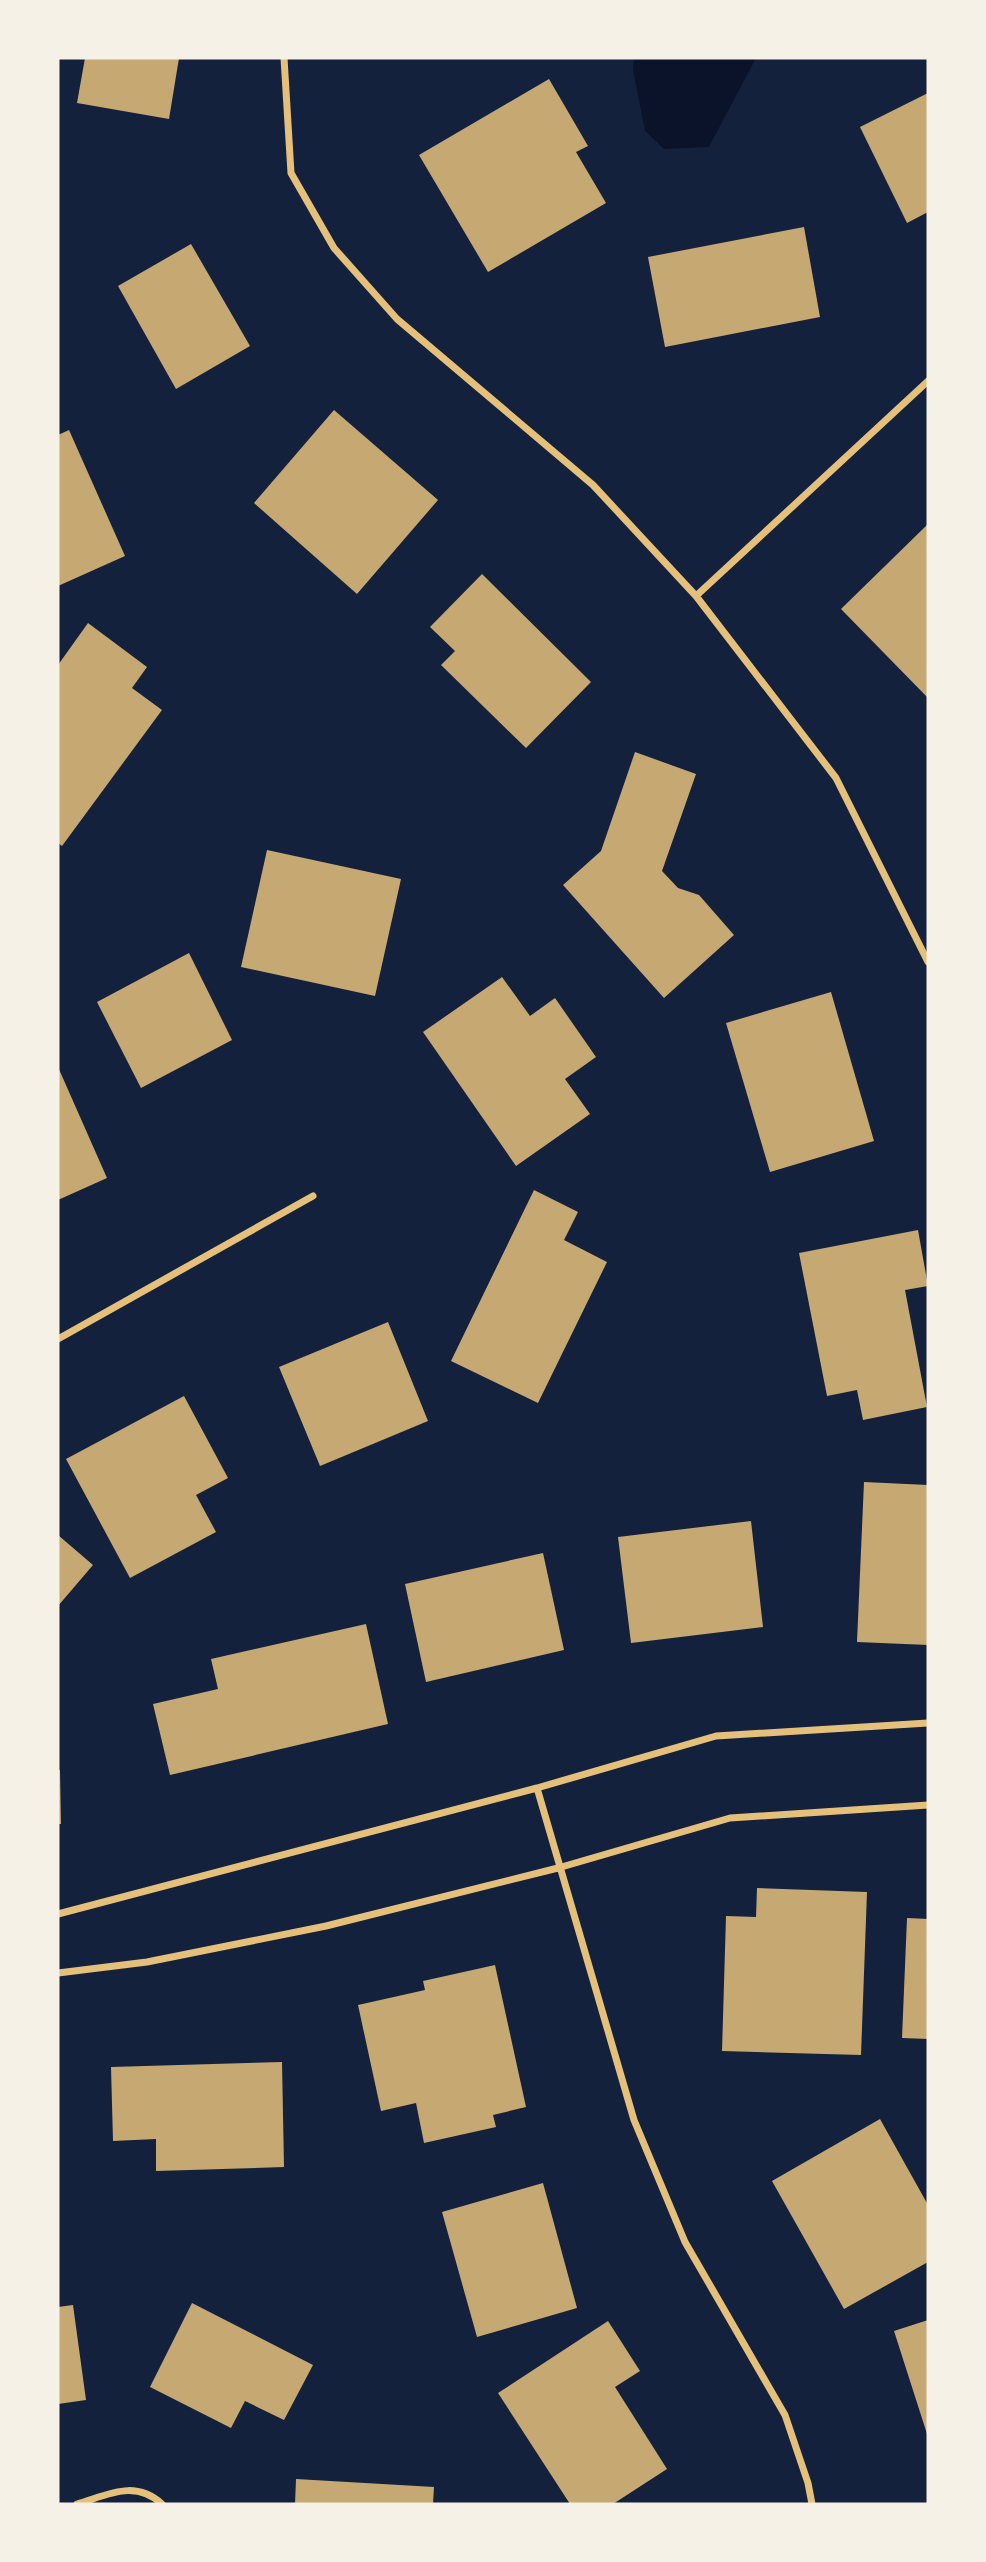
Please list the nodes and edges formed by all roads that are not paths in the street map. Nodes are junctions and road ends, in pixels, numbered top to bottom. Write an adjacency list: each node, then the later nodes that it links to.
1 (284, 58): 3 (street)
2 (928, 381): 3 (street)
3 (696, 596): 4 (street)
4 (928, 962)
5 (313, 1196): 6 (street)
6 (58, 1339)
7 (928, 1723): 8 (street)
8 (537, 1788): 10 (street); 11 (street)
9 (928, 1805): 10 (street)
10 (558, 1868): 12 (street); 15 (street)
11 (58, 1914)
12 (58, 1973)
13 (77, 2504): 14 (street)
14 (162, 2504)
15 (812, 2504)

